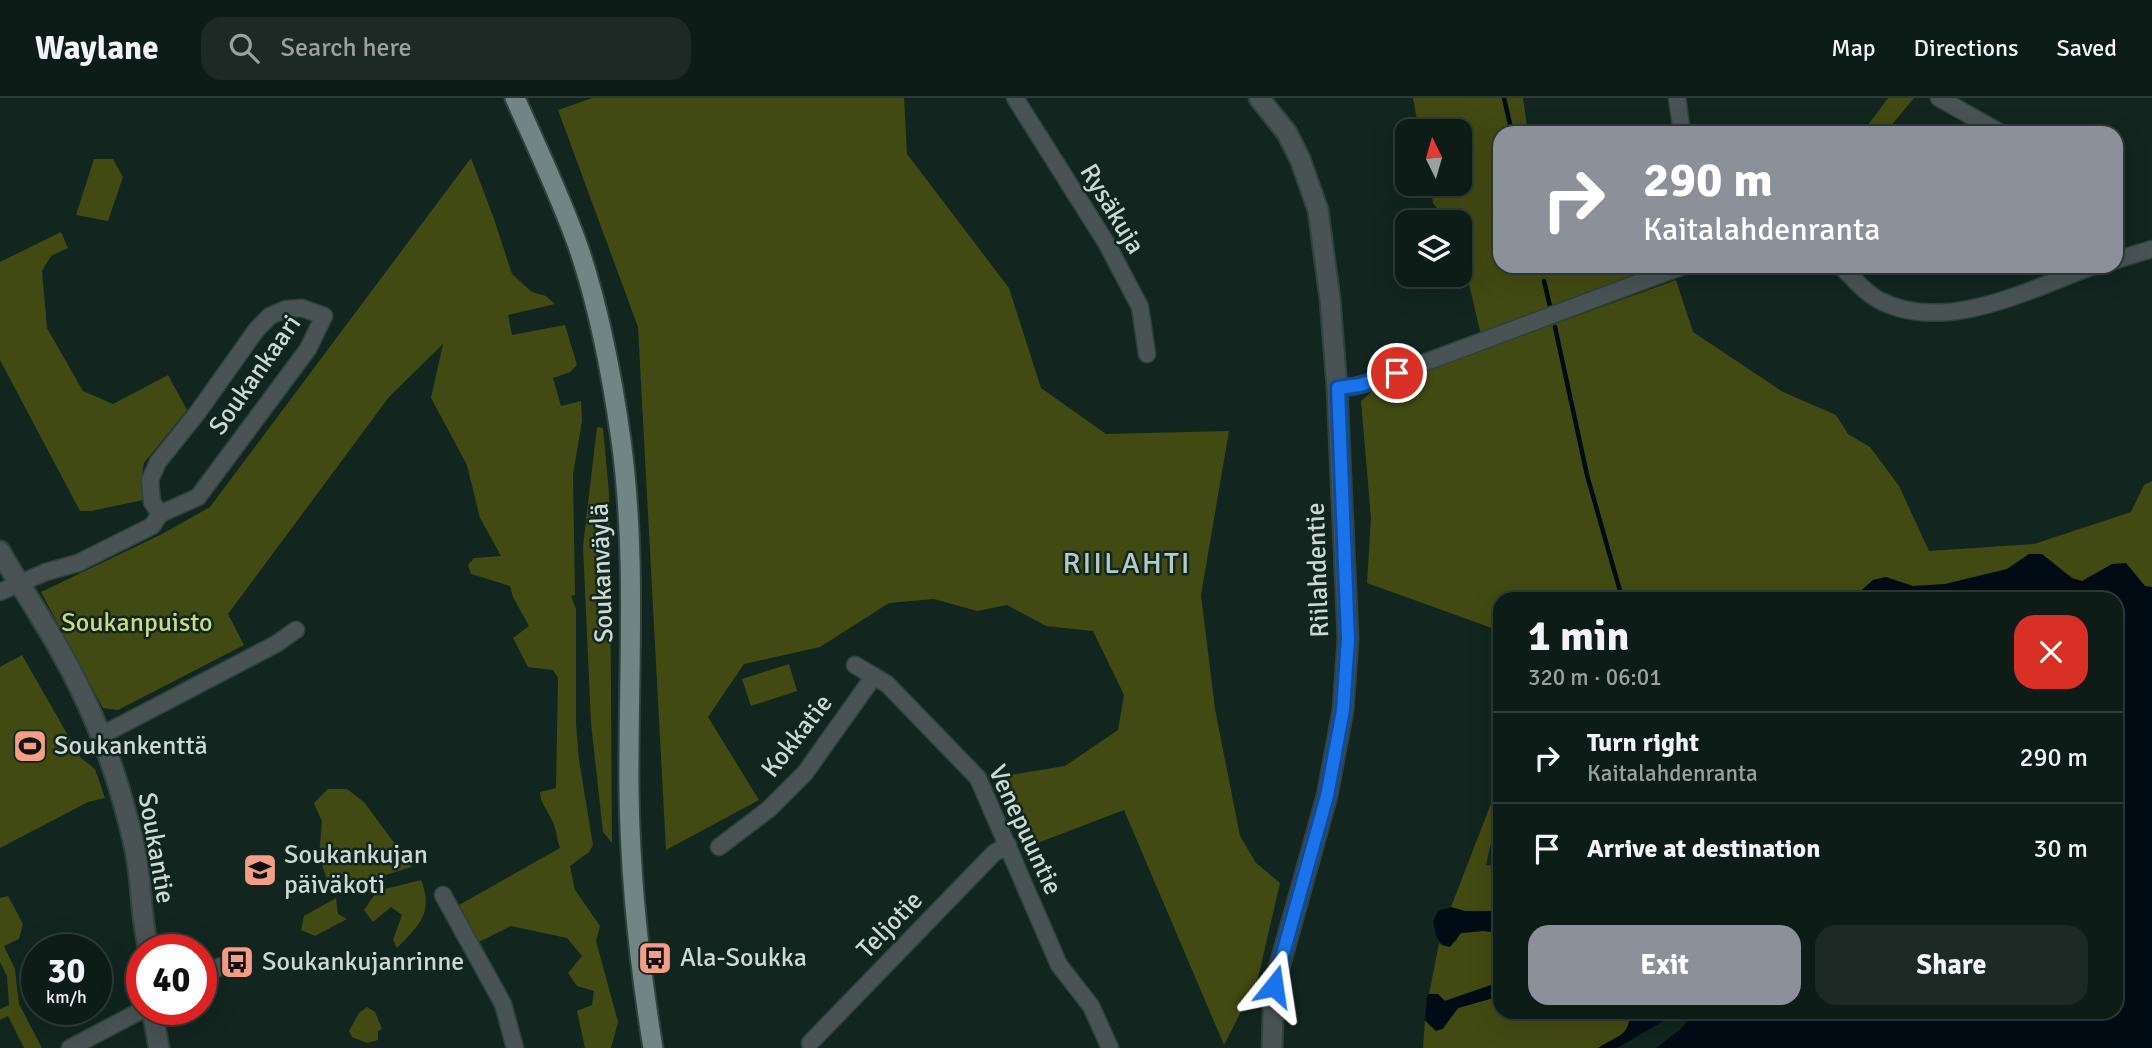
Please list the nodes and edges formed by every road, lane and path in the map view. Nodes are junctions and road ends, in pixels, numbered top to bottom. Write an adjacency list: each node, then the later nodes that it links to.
1 (1014, 98): 13 (street, Rysäkuja)
2 (1259, 98): 14 (street, Riilahdentie)
3 (1677, 98): 6 (street)
4 (1939, 98): 7 (street)
5 (516, 103): 37 (main road, Soukanväylä)
6 (1681, 126)
7 (1989, 126)
8 (2152, 250): 9 (street)
9 (2123, 258)
10 (1664, 273): 14 (street)
11 (1849, 273): 12 (street)
12 (2073, 273)
13 (1147, 354)
14 (1338, 388): 39 (street, Riilahdentie)
15 (160, 514): 15 (street, Soukankaari); 17 (street, Soukankaari)
16 (0, 551): 17 (street, Soukantie)
17 (19, 583): 18 (street, Soukankaari); 22 (street, Soukantie)
18 (0, 592)
19 (296, 630): 22 (street)
20 (855, 665): 21 (street, Venepuuntie)
21 (874, 676): 23 (street, Venepuuntie); 24 (street, Kokkatie)
22 (100, 736): 26 (street, Soukantie)
23 (1008, 845): 33 (street, Teljotie); 38 (street, Venepuuntie)
24 (719, 847)
25 (443, 895): 36 (street)
26 (144, 930): 27 (street, Soukantie); 28 (street, Soukantie)
27 (144, 934)
28 (145, 934)
29 (220, 966): 30 (street)
30 (217, 968)
31 (126, 1018): 34 (street)
32 (155, 1025): 35 (street)
33 (810, 1043)
34 (70, 1048)
35 (159, 1048)
36 (515, 1048)
37 (653, 1048)
38 (1110, 1048)
39 (1272, 1048)

